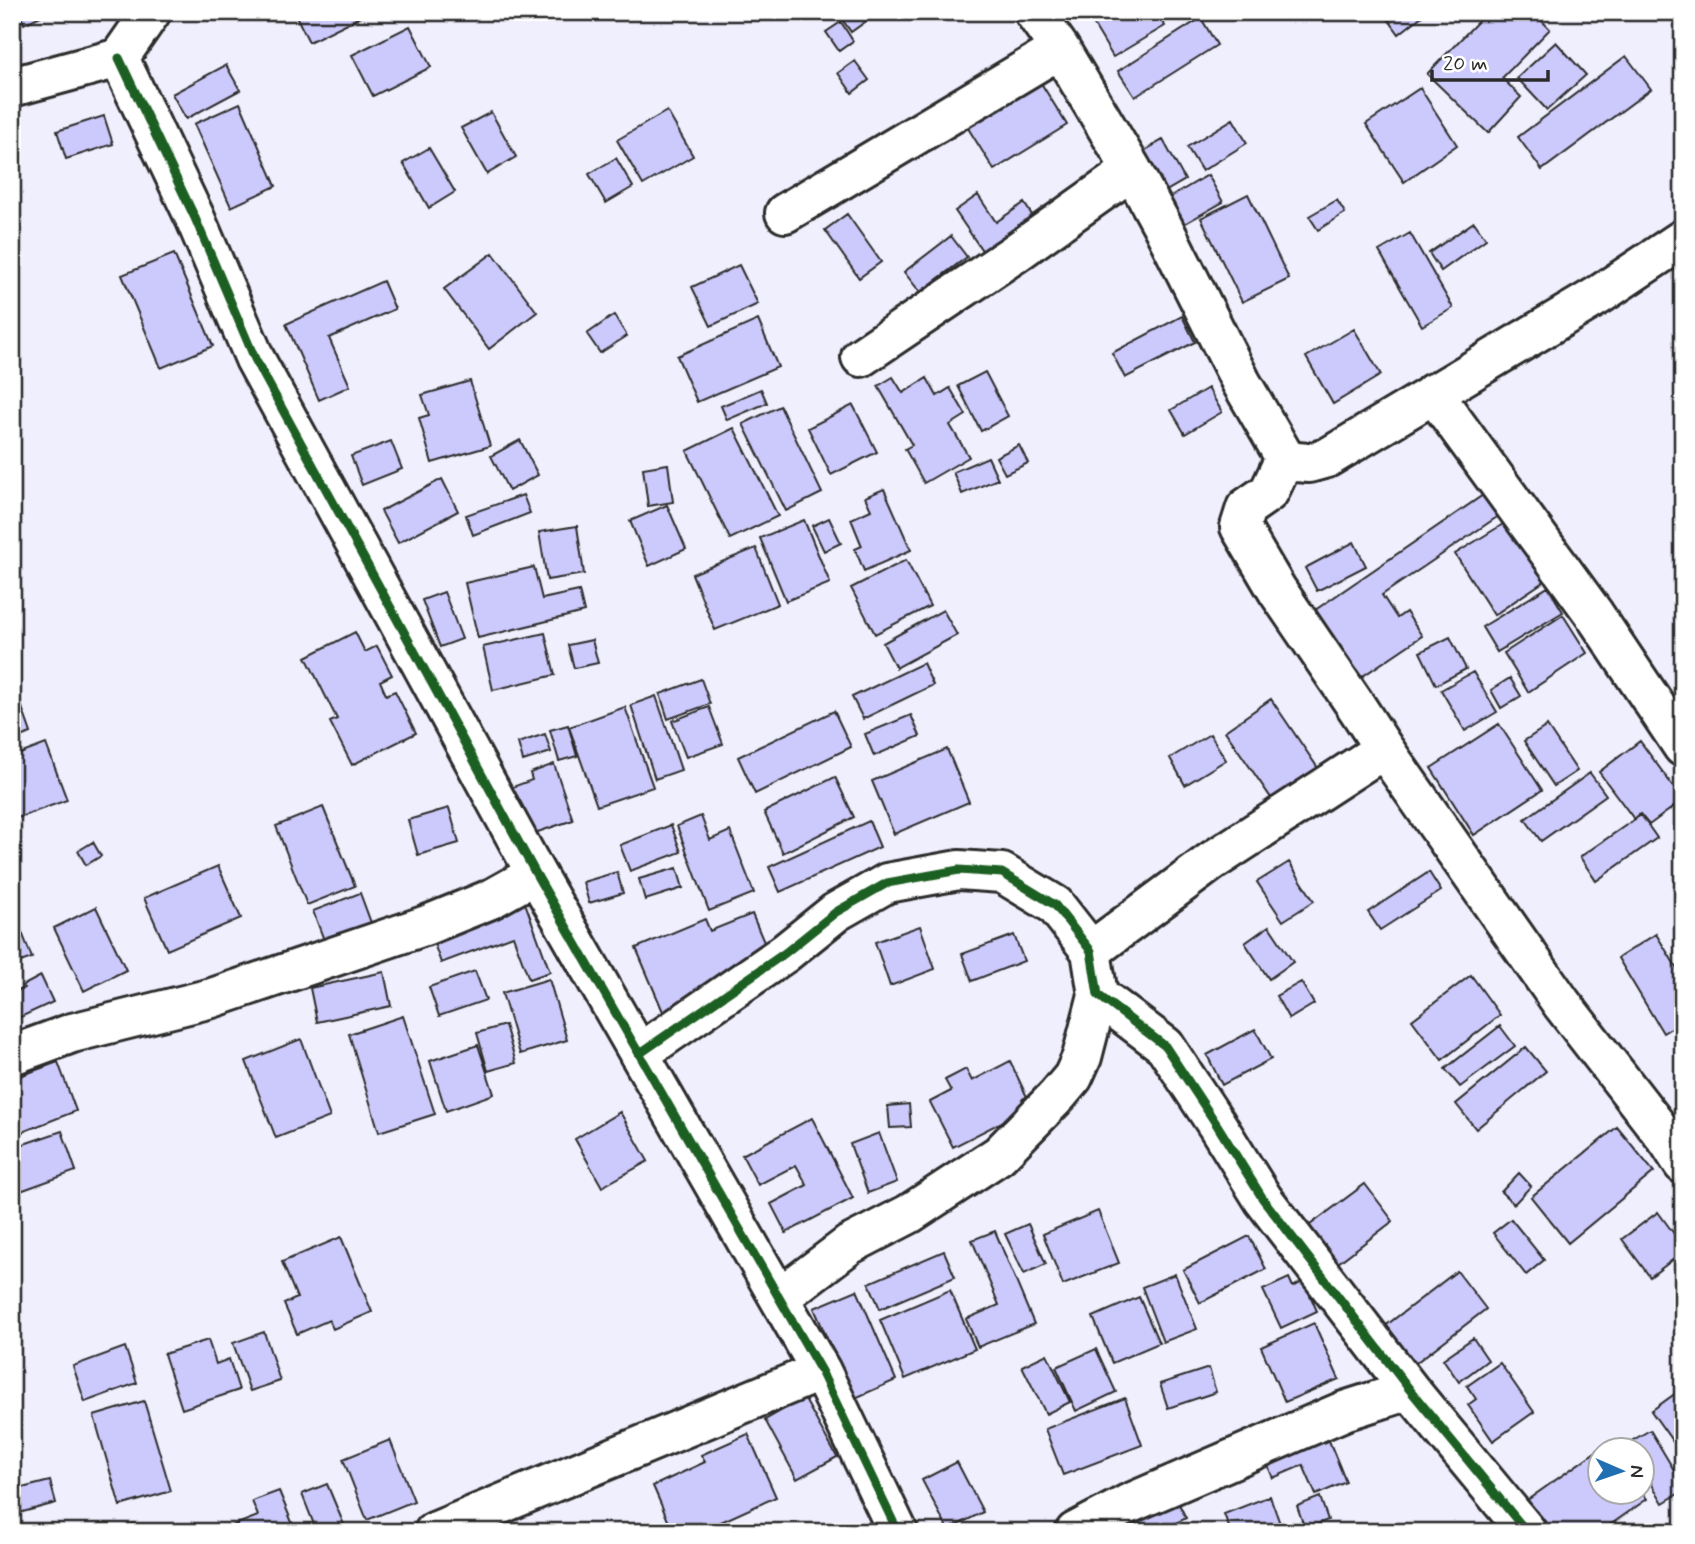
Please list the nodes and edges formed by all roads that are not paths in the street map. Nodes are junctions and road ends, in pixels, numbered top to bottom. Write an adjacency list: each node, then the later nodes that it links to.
1 (151, 12): 4 (street)
2 (1034, 12): 3 (street)
3 (1060, 49): 6 (street); 7 (street)
4 (119, 58): 5 (street); 14 (street)
5 (12, 88)
6 (1132, 170): 9 (street); 11 (street)
7 (785, 214)
8 (1682, 242): 10 (street)
9 (861, 357)
10 (1433, 393): 11 (street); 12 (street)
11 (1285, 458): 13 (street)
12 (1683, 747)
13 (1384, 750): 15 (street); 19 (street)
14 (536, 874): 17 (street); 18 (street)
15 (1091, 951): 16 (street); 17 (street)
16 (1098, 995): 20 (street); 22 (street)
17 (639, 1054): 20 (street)
18 (12, 1055)
19 (1683, 1164)
20 (780, 1297): 21 (street)
21 (821, 1371): 23 (street); 24 (street)
22 (1410, 1390): 25 (street); 26 (street)
23 (434, 1532)
24 (898, 1532)
25 (1075, 1532)
26 (1527, 1532)

